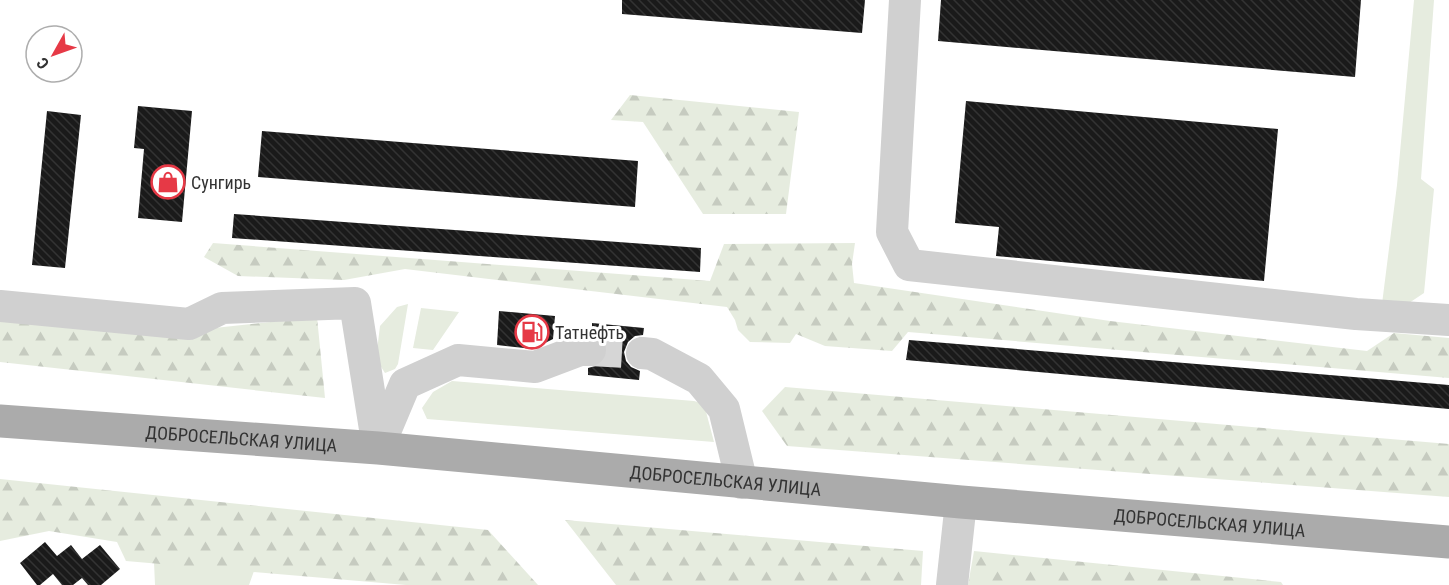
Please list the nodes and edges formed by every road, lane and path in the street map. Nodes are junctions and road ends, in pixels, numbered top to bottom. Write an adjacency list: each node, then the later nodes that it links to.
1 (905, 0): 3 (lane)
2 (0, 306): 7 (lane)
3 (1449, 320)
4 (590, 350): 7 (lane)
5 (642, 353): 8 (lane)
6 (0, 421): 7 (main road, ДОБРОСЕЛЬСКАЯ УЛИЦА)
7 (378, 448): 8 (main road, ДОБРОСЕЛЬСКАЯ УЛИЦА)
8 (742, 483): 9 (main road, ДОБРОСЕЛЬСКАЯ УЛИЦА)
9 (961, 502): 10 (main road, ДОБРОСЕЛЬСКАЯ УЛИЦА); 11 (lane)
10 (1449, 542)
11 (952, 585)

